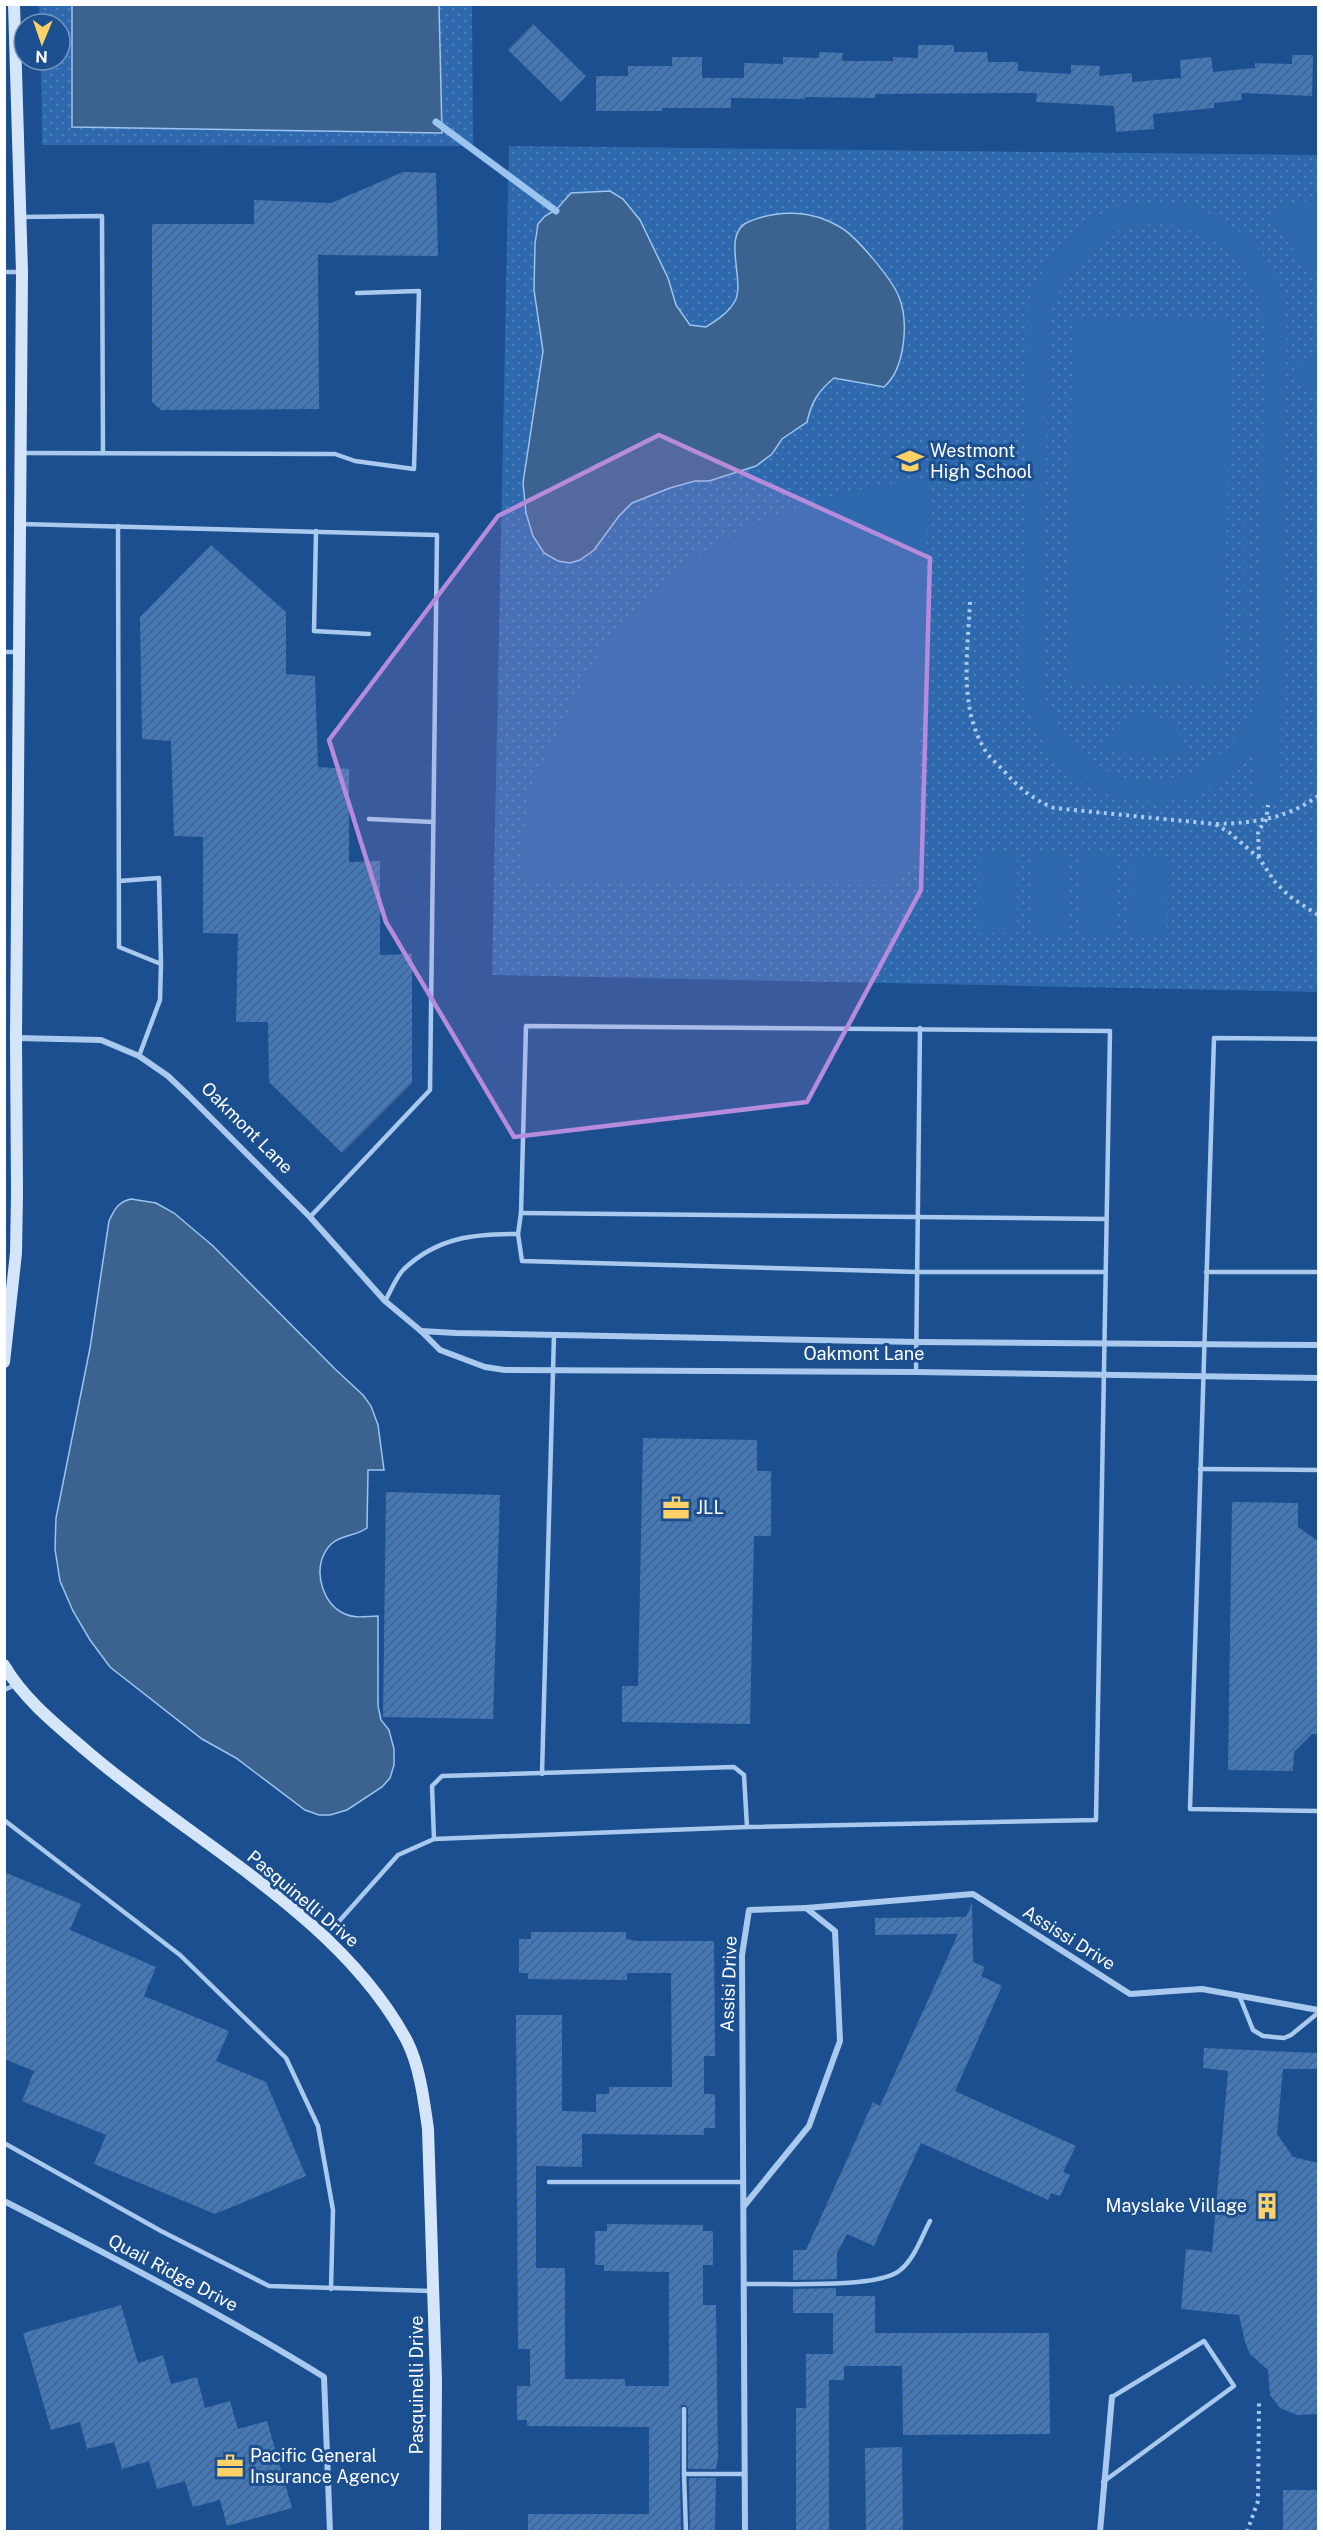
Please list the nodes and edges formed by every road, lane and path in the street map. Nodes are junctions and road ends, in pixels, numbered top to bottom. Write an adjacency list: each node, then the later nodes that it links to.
1 (14, 4): 2 (street)
2 (20, 217): 4 (street); 7 (lane)
3 (4, 272): 4 (lane)
4 (22, 272): 6 (street)
5 (357, 293): 7 (lane)
6 (21, 453): 7 (lane); 8 (street)
7 (103, 453)
8 (20, 524): 9 (lane); 14 (street)
9 (118, 526): 10 (lane); 22 (lane)
10 (316, 531): 12 (lane); 19 (lane)
11 (970, 602): 20 (path)
12 (369, 634)
13 (4, 652): 14 (lane)
14 (20, 652): 26 (street)
15 (1318, 796): 18 (path)
16 (1268, 804): 18 (path)
17 (369, 819): 19 (lane)
18 (1266, 820): 20 (path); 21 (path)
19 (433, 822): 30 (lane)
20 (1215, 824): 21 (path)
21 (1259, 858): 23 (path)
22 (119, 881): 24 (lane); 24 (lane)
23 (1318, 915)
24 (161, 964): 28 (lane)
25 (920, 1028): 29 (lane); 31 (lane); 32 (lane)
26 (10, 1038): 28 (street, Oakmont Lane); 45 (street)
27 (1318, 1039): 36 (lane)
28 (140, 1056): 30 (street, Oakmont Lane)
29 (520, 1213): 31 (lane); 33 (lane)
30 (310, 1217): 38 (street, Oakmont Lane)
31 (919, 1218): 32 (lane); 34 (lane)
32 (1106, 1219): 35 (lane)
33 (518, 1234): 34 (lane); 38 (lane)
34 (918, 1272): 35 (lane); 41 (lane)
35 (1105, 1272): 42 (lane)
36 (1206, 1272): 37 (lane); 43 (lane)
37 (1318, 1272)
38 (385, 1301): 39 (street, Oakmont Lane)
39 (421, 1331): 40 (street, Oakmont Lane); 47 (street, Oakmont Lane)
40 (554, 1335): 41 (street, Oakmont Lane); 47 (lane)
41 (917, 1342): 42 (street, Oakmont Lane); 48 (lane)
42 (1104, 1344): 43 (street, Oakmont Lane); 49 (lane)
43 (1204, 1344): 44 (street, Oakmont Lane); 50 (lane)
44 (1318, 1345)
45 (6, 1349): 46 (street)
46 (4, 1362)
47 (551, 1370): 48 (street, Oakmont Lane); 56 (lane)
48 (916, 1372): 49 (street, Oakmont Lane)
49 (1103, 1374): 50 (street, Oakmont Lane); 59 (lane)
50 (1203, 1378): 51 (street, Oakmont Lane); 52 (lane)
51 (1318, 1378)
52 (1200, 1469): 53 (lane); 57 (lane)
53 (1318, 1470)
54 (4, 1665): 55 (street, Pasquinelli Drive)
55 (10, 1687): 62 (street, Pasquinelli Drive)
56 (542, 1774): 59 (lane); 60 (lane)
57 (1318, 1811)
58 (4, 1820): 72 (lane)
59 (747, 1827): 60 (lane)
60 (434, 1839): 62 (lane)
61 (806, 1908): 63 (street, Assissi Drive); 67 (street, Assisi Drive); 69 (street)
62 (325, 1937): 73 (street, Pasquinelli Drive)
63 (1239, 1995): 64 (street, Assissi Drive); 64 (lane)
64 (1318, 2012)
65 (4, 2144): 72 (lane)
66 (549, 2182): 67 (lane)
67 (743, 2182): 69 (street, Assisi Drive)
68 (4, 2201): 80 (street, Quail Ridge Drive)
69 (744, 2206): 71 (street, Assisi Drive)
70 (930, 2221): 71 (lane)
71 (744, 2284): 78 (street, Assisi Drive)
72 (331, 2289): 73 (lane)
73 (434, 2290): 81 (street, Pasquinelli Drive)
74 (1112, 2397): 79 (street); 79 (lane)
75 (1259, 2398): 85 (path)
76 (684, 2409): 77 (lane)
77 (684, 2474): 78 (lane); 82 (lane)
78 (745, 2474): 83 (street, Assisi Drive)
79 (1104, 2482): 84 (street)
80 (330, 2532)
81 (435, 2532)
82 (686, 2532)
83 (745, 2532)
84 (1100, 2532)
85 (1247, 2532)

